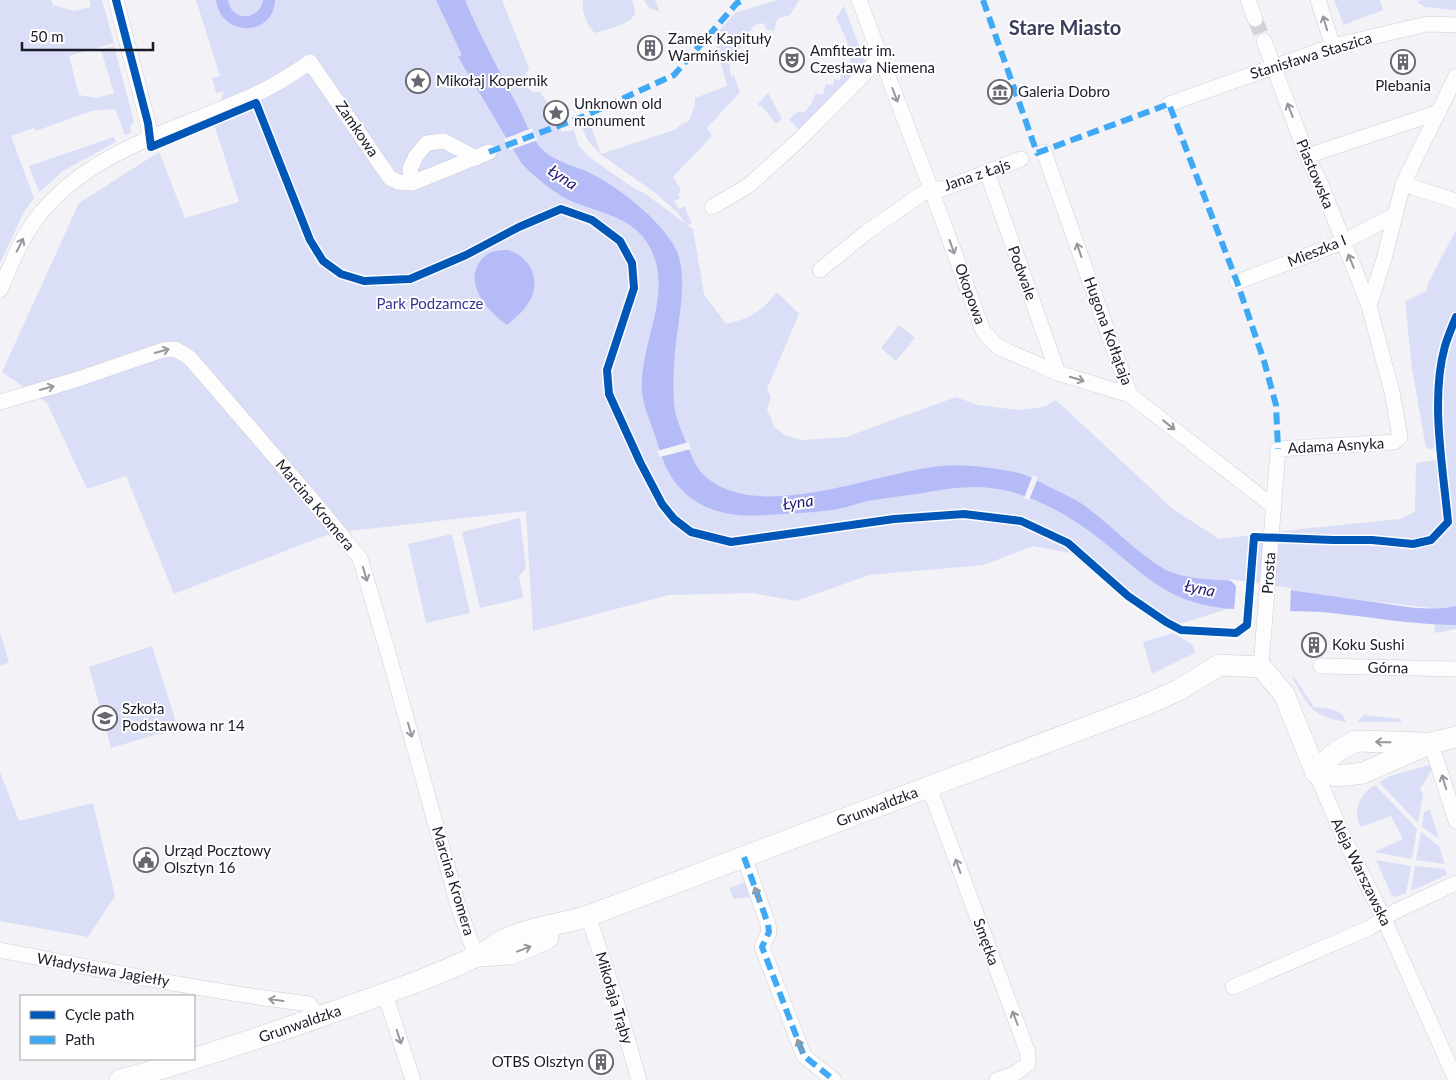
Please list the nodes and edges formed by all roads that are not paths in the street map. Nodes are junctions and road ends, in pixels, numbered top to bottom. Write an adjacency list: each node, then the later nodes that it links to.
1 (116, 0): 14 (street)
2 (859, 0): 9 (street, Okopowa)
3 (1248, 0): 5 (street)
4 (1318, 0): 8 (street, one-way to 4)
5 (1255, 19)
6 (1456, 25): 8 (street, Stanisława Staszica)
7 (1264, 41): 10 (street, Piastowska)
8 (1333, 46): 10 (street, Stanisława Staszica)
9 (880, 58): 21 (street, Okopowa, one-way to 21); 23 (street)
10 (1274, 67): 12 (street, Stanisława Staszica); 16 (street, Piastowska, one-way to 10)
11 (1456, 76): 13 (street)
12 (1169, 104)
13 (1439, 112): 16 (street); 20 (street)
14 (150, 139): 19 (street, Zamkowa); 28 (street, one-way to 14)
15 (1044, 152): 31 (street, Hugona Kołłątaja, one-way to 15)
16 (1307, 156): 25 (street, Piastowska)
17 (1025, 158): 18 (street, Jana z Łajs)
18 (987, 172): 21 (street, Jana z Łajs); 30 (street, Podwale)
19 (412, 183): 19 (street)
20 (1404, 184): 22 (street); 24 (street)
21 (931, 189): 26 (street); 30 (street, Okopowa, one-way to 30)
22 (1456, 202)
23 (712, 207)
24 (1395, 215): 25 (street, Mieszka I); 29 (street)
25 (1343, 242): 27 (street, Mieszka I); 29 (street, Piastowska, one-way to 25)
26 (820, 270)
27 (1237, 282)
28 (0, 290)
29 (1369, 306): 33 (street, Piastowska)
30 (1058, 373): 31 (street, Okopowa, one-way to 31)
31 (1130, 395): 35 (street, Hugona Kołłątaja, one-way to 35)
32 (0, 402): 49 (street, Marcina Kromera, one-way to 49)
33 (1394, 442): 34 (street, Adama Asnyka)
34 (1278, 449): 35 (street, Prosta)
35 (1274, 507): 37 (street, Prosta)
36 (1320, 666): 38 (street, Górna)
37 (1262, 667): 41 (street, Aleja Warszawska); 42 (street, Grunwaldzka)
38 (1456, 669)
39 (1456, 737): 40 (street)
40 (1431, 743): 41 (street); 41 (street, one-way to 41); 43 (street, one-way to 40)
41 (1316, 773): 47 (street, Aleja Warszawska)
42 (929, 787): 44 (street, Grunwaldzka); 58 (street, Smętka, one-way to 42)
43 (1456, 821)
44 (744, 857): 46 (street, Grunwaldzka); 57 (street, one-way to 44)
45 (1456, 883): 47 (street)
46 (581, 918): 49 (street, Grunwaldzka); 56 (street, Mikołaja Trąby)
47 (1384, 919): 50 (street); 59 (street, Aleja Warszawska)
48 (0, 950): 52 (street, Władysława Jagiełły, one-way to 48)
49 (476, 957): 51 (street, Grunwaldzka)
50 (1233, 987)
51 (385, 994): 52 (street, Grunwaldzka); 55 (street, one-way to 55)
52 (318, 1017): 53 (street, Grunwaldzka)
53 (168, 1074): 54 (street, Grunwaldzka)
54 (120, 1080)
55 (413, 1080)
56 (639, 1080)
57 (834, 1080)
58 (997, 1080)
59 (1456, 1080)

